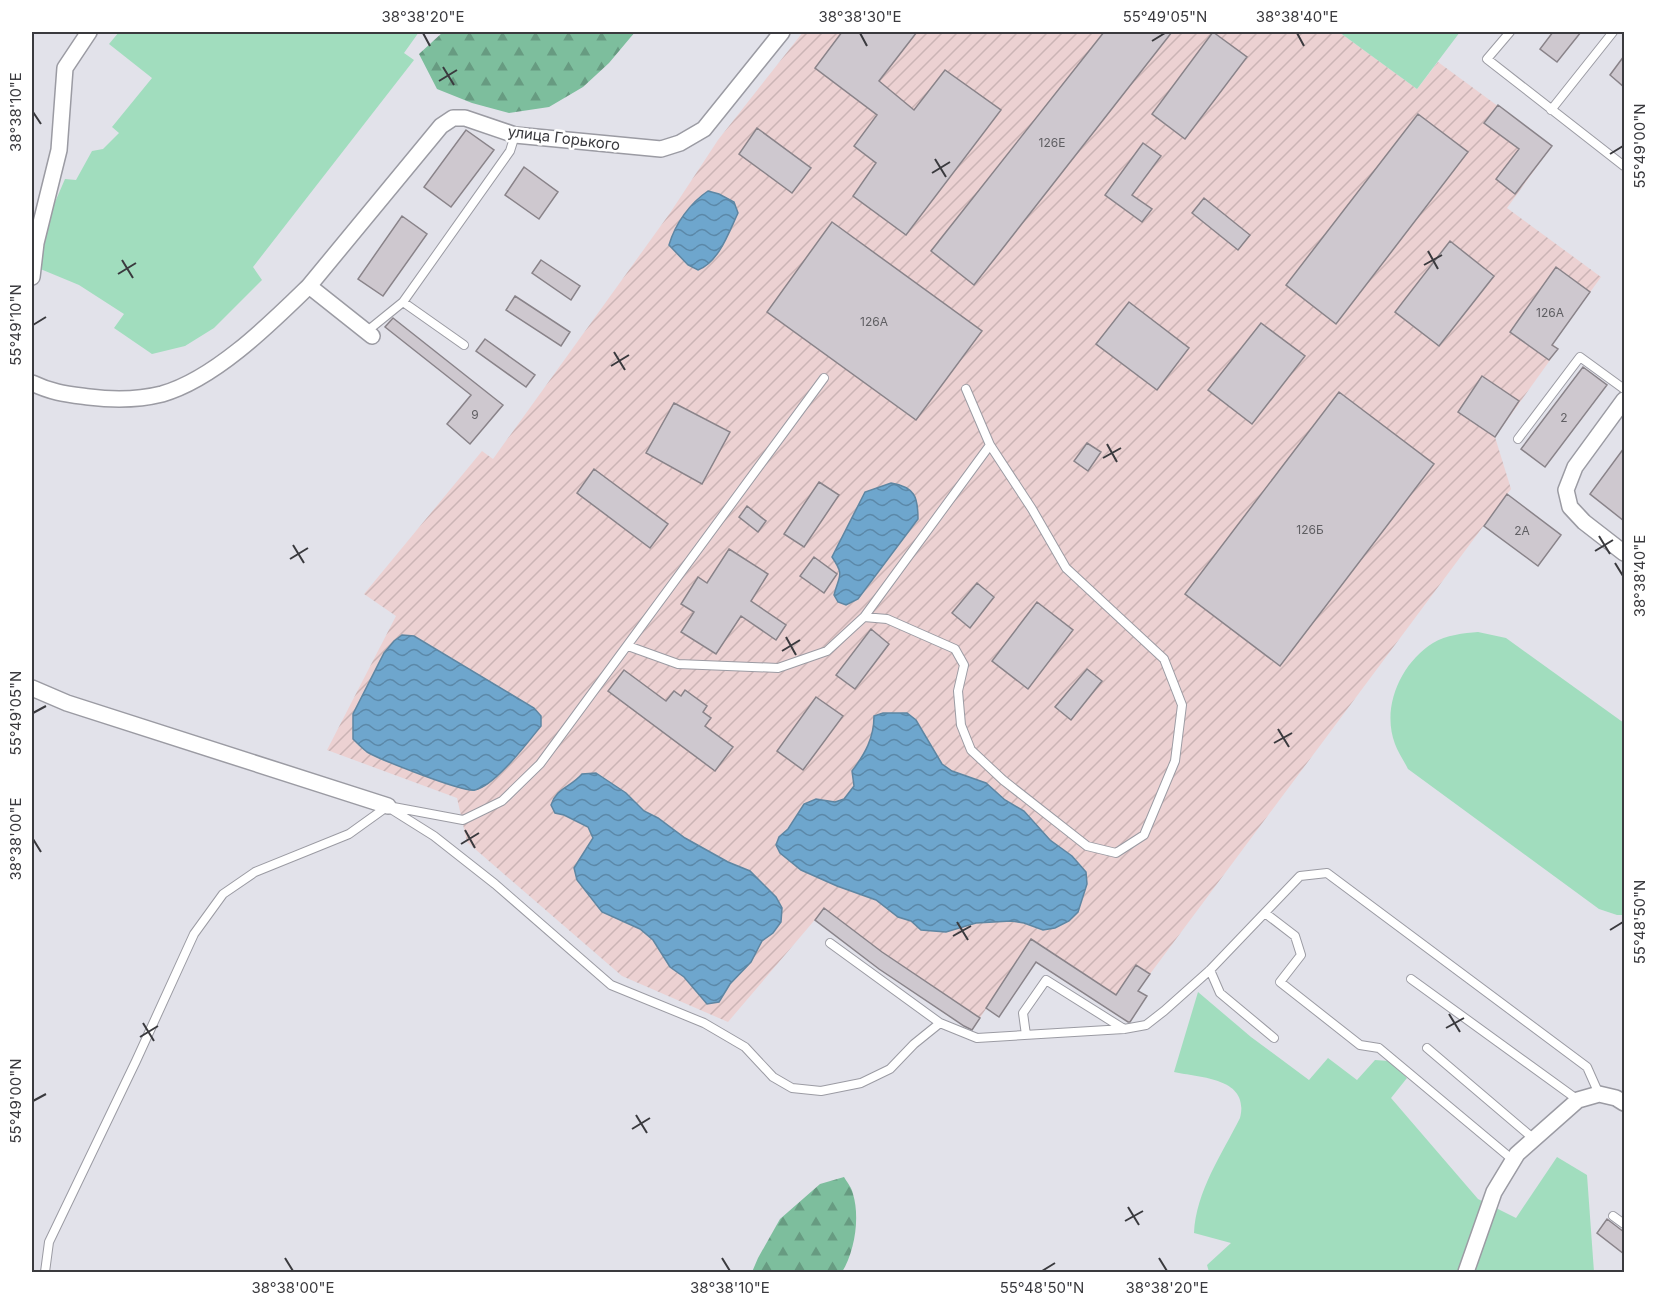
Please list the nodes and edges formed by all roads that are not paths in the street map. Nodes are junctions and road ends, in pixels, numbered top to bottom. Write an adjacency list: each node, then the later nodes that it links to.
1 (89, 32): 8 (street)
2 (782, 32): 6 (street, улица Горького)
3 (1510, 32): 5 (lane)
4 (1614, 32): 5 (lane)
5 (1551, 110): 7 (lane)
6 (515, 135): 9 (street, улица Горького); 10 (lane)
7 (1624, 166)
8 (32, 277)
9 (309, 286): 11 (street); 14 (street, улица Горького)
10 (403, 302): 11 (lane); 12 (lane)
11 (369, 334)
12 (464, 345)
13 (824, 378): 22 (lane)
14 (32, 383)
15 (1624, 388): 18 (lane)
16 (966, 389): 19 (lane)
17 (1624, 399): 20 (street)
18 (1518, 440)
19 (990, 445): 21 (lane); 21 (lane)
20 (1624, 553)
21 (864, 617): 22 (lane)
22 (628, 646): 24 (lane)
23 (32, 688): 24 (street)
24 (388, 806): 29 (lane); 41 (lane)
25 (1265, 913): 27 (lane); 34 (lane); 38 (lane)
26 (830, 943): 29 (lane)
27 (1210, 970): 30 (lane); 32 (lane)
28 (1411, 979): 35 (lane)
29 (940, 1023): 31 (lane)
30 (1124, 1029): 31 (lane); 31 (lane)
31 (1026, 1035)
32 (1274, 1038)
33 (1427, 1048): 37 (lane)
34 (1599, 1094): 35 (street); 36 (street)
35 (1578, 1100): 37 (street)
36 (1624, 1103)
37 (1534, 1139): 38 (street)
38 (1513, 1160): 42 (street)
39 (1613, 1216): 40 (lane)
40 (1624, 1224)
41 (45, 1272)
42 (1466, 1272)

